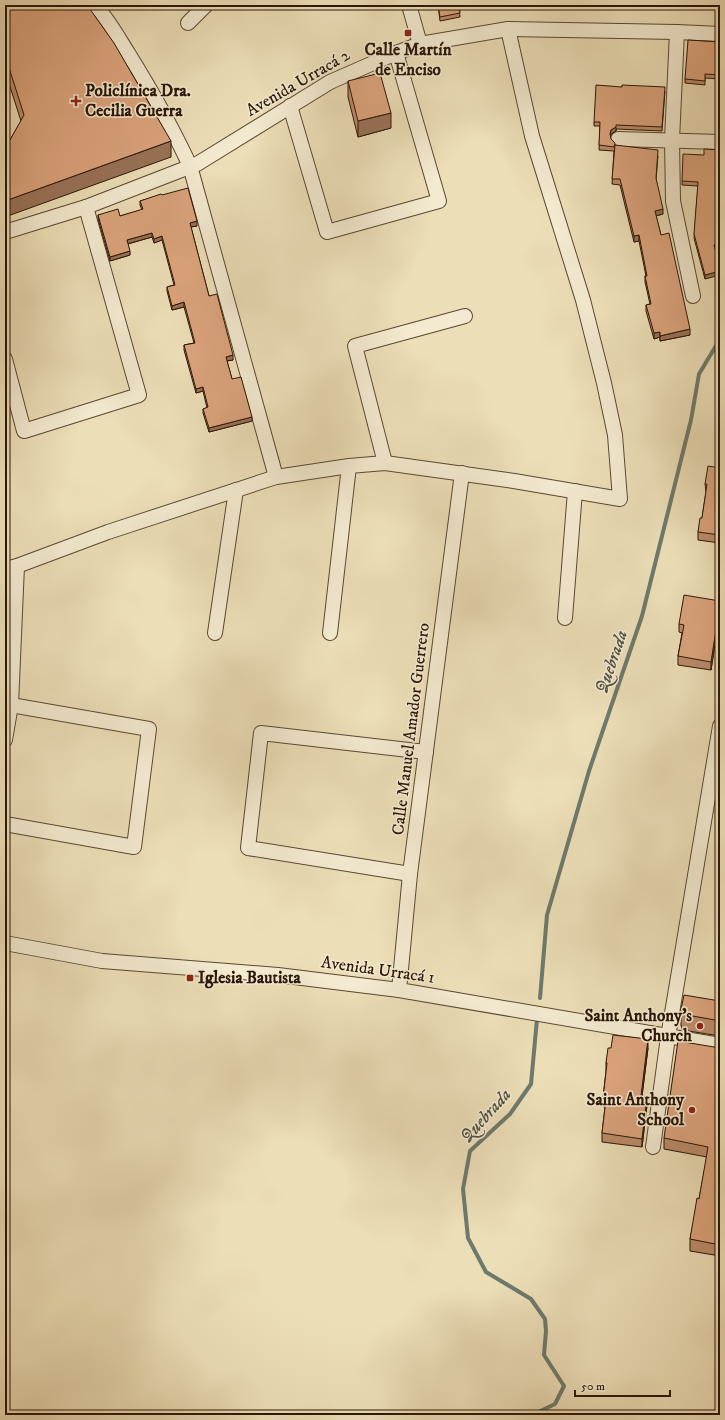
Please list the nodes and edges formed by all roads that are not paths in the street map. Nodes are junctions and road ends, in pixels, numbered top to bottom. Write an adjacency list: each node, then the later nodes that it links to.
1 (95, 5): 15 (street)
2 (206, 5): 5 (street)
3 (409, 5): 9 (street)
4 (420, 5): 9 (street)
5 (188, 22)
6 (508, 29): 7 (street, Avenida Urracá 2); 9 (street, Avenida Urracá 2); 26 (street)
7 (677, 32): 8 (street, Avenida Urracá 2); 13 (street)
8 (720, 34)
9 (425, 43): 10 (street, Avenida Urracá 2)
10 (396, 53): 11 (street, Avenida Urracá 2); 11 (street)
11 (290, 106): 15 (street, Avenida Urracá 2)
12 (618, 139): 13 (street)
13 (672, 140): 14 (street); 18 (street)
14 (720, 142)
15 (190, 166): 16 (street, Avenida Urracá 2); 24 (street)
16 (86, 207): 17 (street, Avenida Urracá 2); 20 (street)
17 (5, 232)
18 (693, 296)
19 (465, 316): 21 (street)
20 (5, 359)
21 (385, 462): 22 (street); 23 (street)
22 (349, 466): 24 (street); 30 (street)
23 (462, 473): 26 (street); 34 (street, Calle Manuel Amador Guerrero)
24 (276, 477): 25 (street)
25 (236, 490): 27 (street); 29 (street)
26 (575, 491): 28 (street)
27 (11, 568): 31 (street)
28 (565, 618)
29 (215, 633)
30 (330, 633)
31 (11, 706): 33 (street); 35 (street)
32 (720, 726): 39 (street)
33 (5, 740)
34 (426, 752): 36 (street, Calle Manuel Amador Guerrero); 36 (street)
35 (5, 824)
36 (410, 874): 38 (street, Calle Manuel Amador Guerrero)
37 (5, 943): 38 (street, Avenida Urracá 1)
38 (399, 990): 39 (street, Avenida Urracá 1)
39 (668, 1037): 40 (street, Avenida Urracá 1); 41 (street)
40 (720, 1045)
41 (653, 1147)

